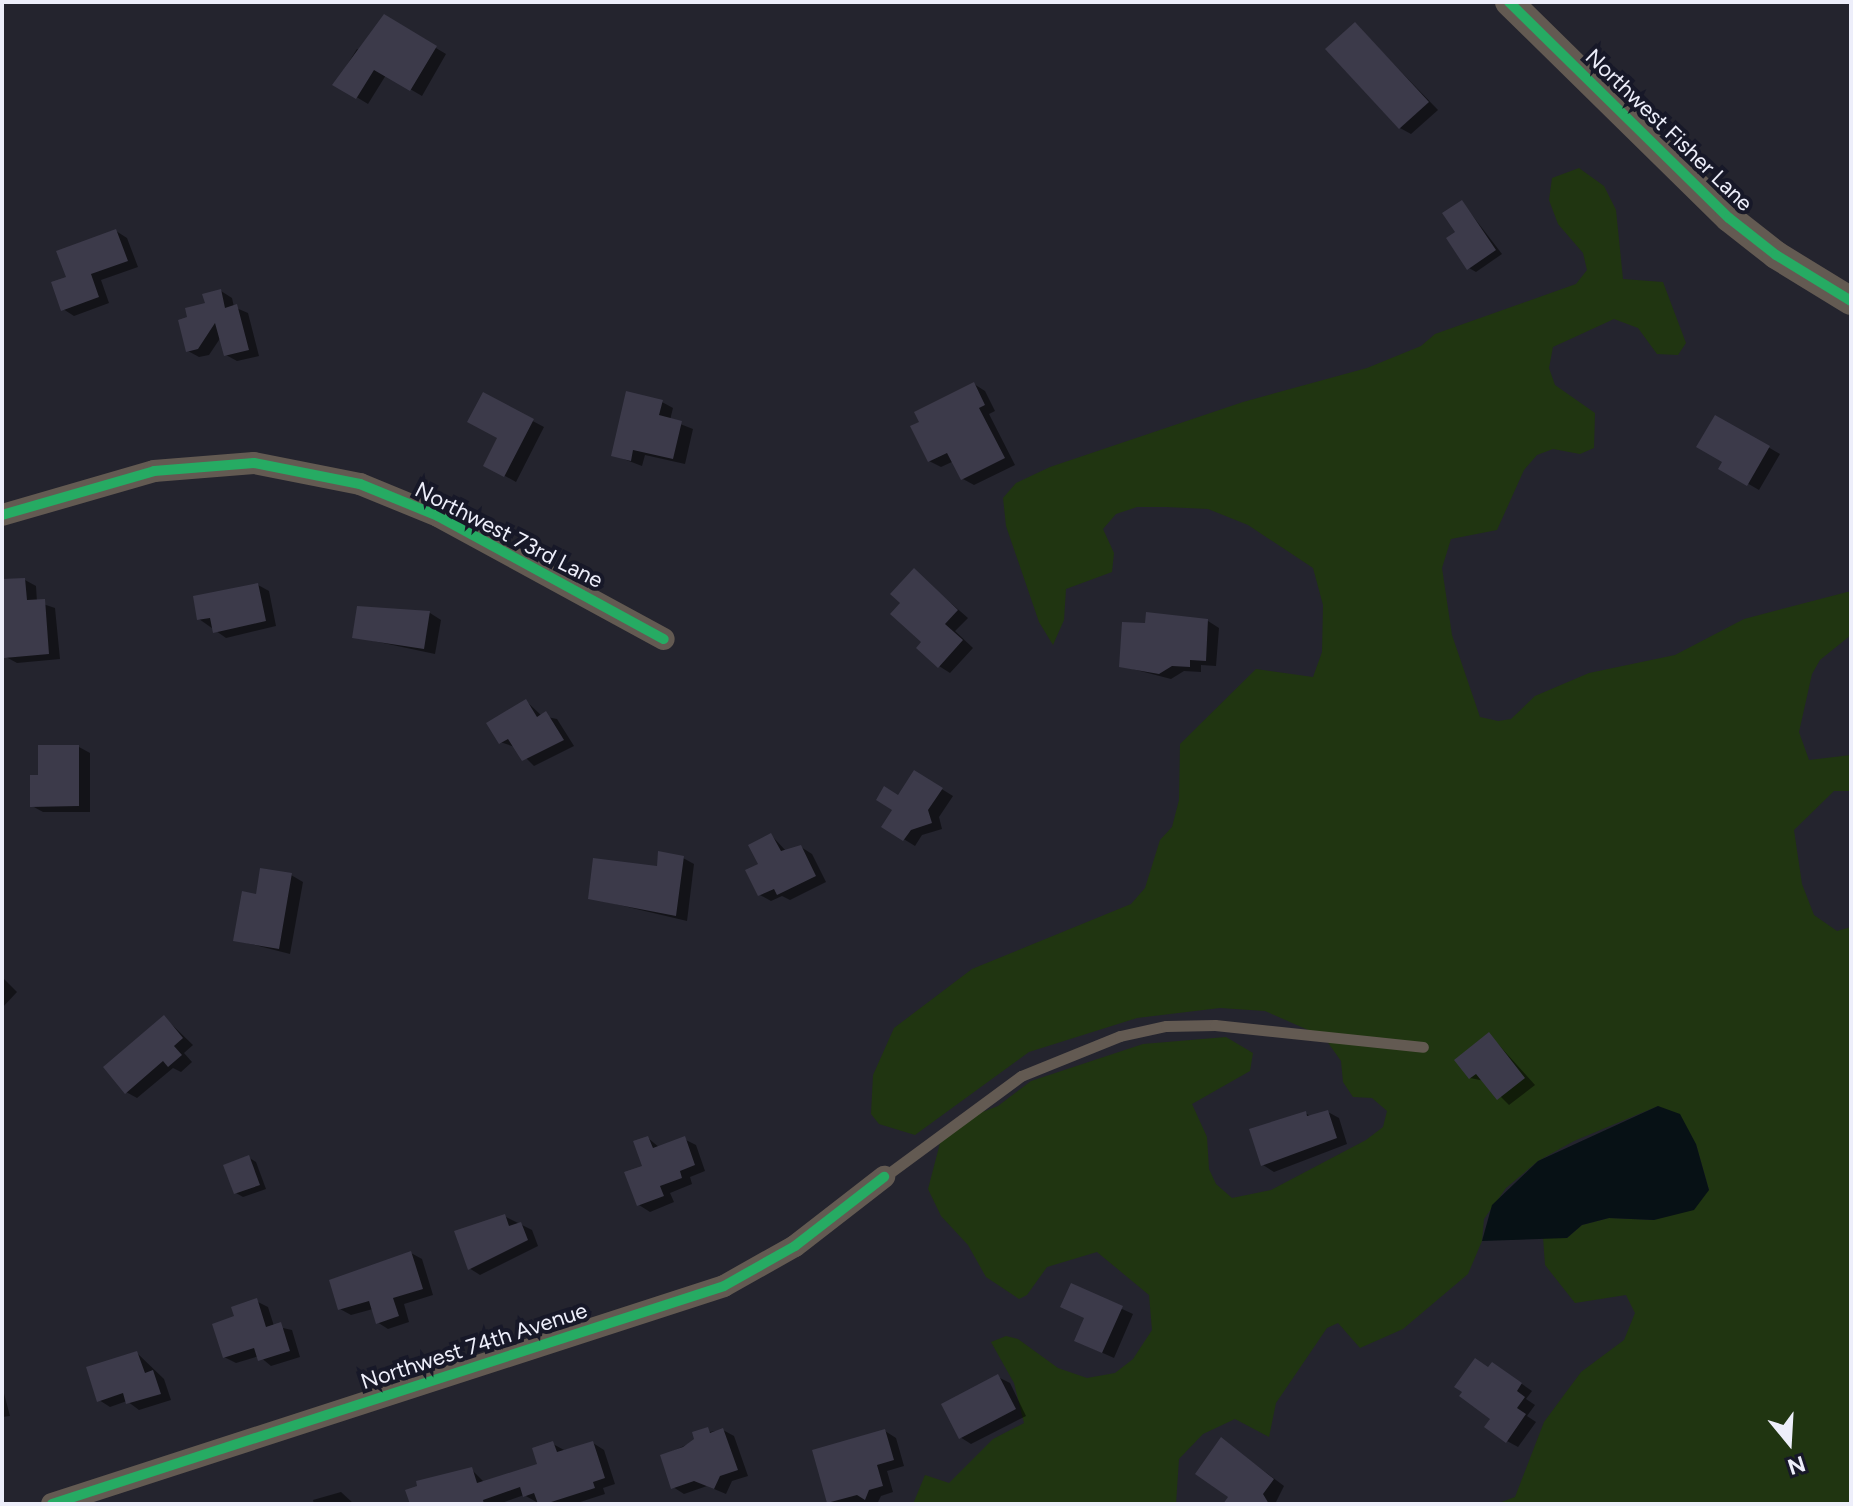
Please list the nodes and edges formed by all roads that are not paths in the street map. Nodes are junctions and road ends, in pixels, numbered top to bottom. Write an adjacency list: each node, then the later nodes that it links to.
1 (1509, 2): 2 (street, Northwest Fisher Lane)
2 (1851, 301)
3 (2, 515): 4 (street, Northwest 73rd Lane)
4 (664, 639)
5 (1423, 1047): 6 (lane)
6 (884, 1177): 7 (street, Northwest 74th Avenue)
7 (53, 1504)

